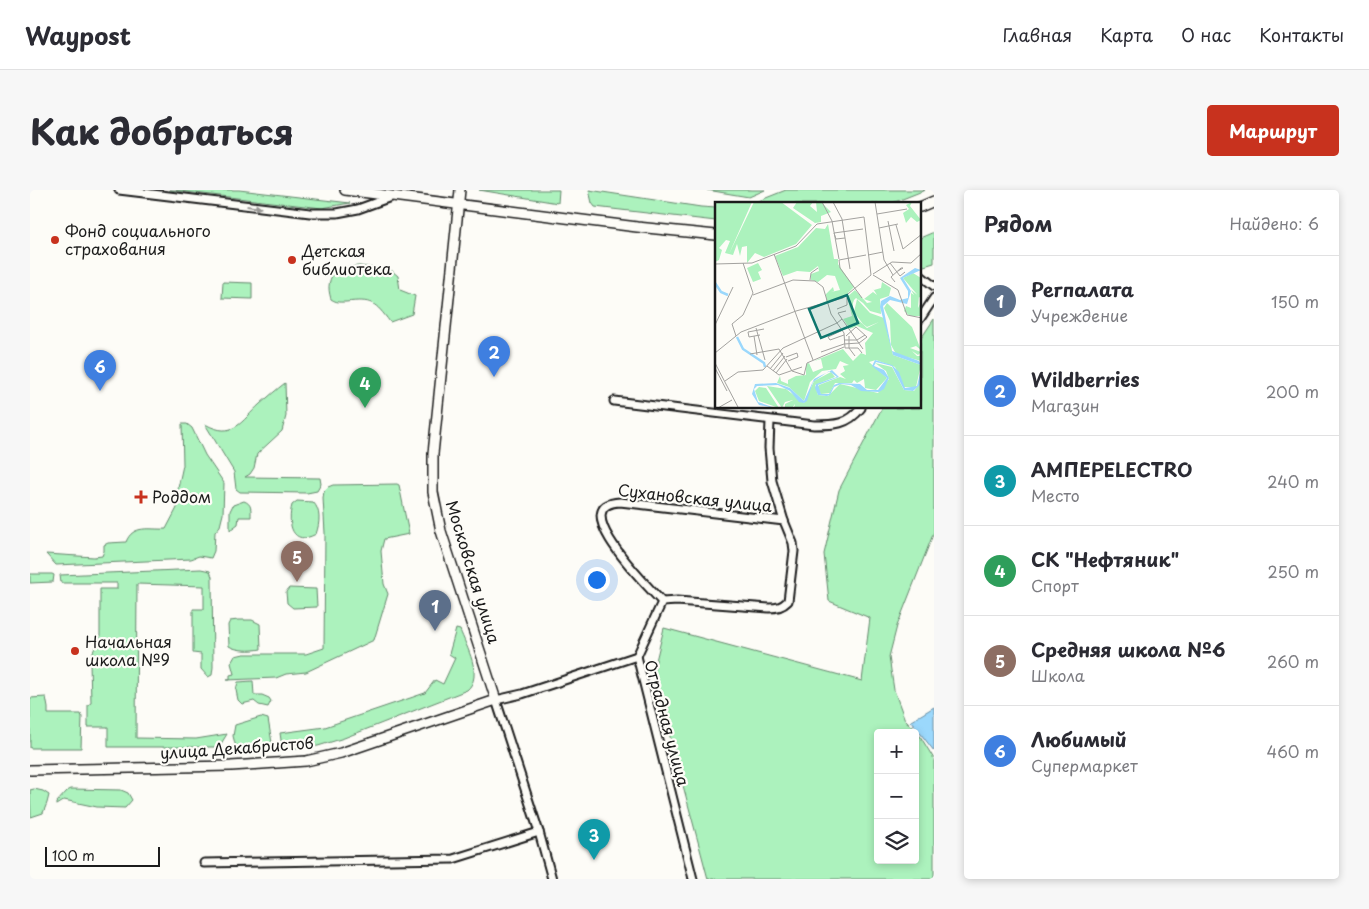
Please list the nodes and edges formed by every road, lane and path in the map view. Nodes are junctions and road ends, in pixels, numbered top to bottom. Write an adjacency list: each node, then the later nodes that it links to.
1 (119, 190): 5 (street, one-way to 5)
2 (345, 190): 5 (main road)
3 (385, 190): 5 (street)
4 (460, 190): 7 (main road, Московская улица)
5 (394, 196): 7 (main road)
6 (934, 202): 8 (main road)
7 (459, 204): 9 (main road); 20 (main road, Московская улица)
8 (922, 206)
9 (715, 235)
10 (922, 277): 11 (street)
11 (934, 286)
12 (934, 298): 13 (street)
13 (922, 316)
14 (614, 401): 16 (street)
15 (860, 409): 16 (street)
16 (770, 421): 17 (street)
17 (784, 521): 18 (street); 18 (street, Сухановская улица)
18 (662, 602): 19 (street)
19 (637, 656): 20 (street, Отрадная улица); 25 (street, Отрадная улица)
20 (496, 700): 21 (main road, улица Декабристов); 22 (street, Московская улица)
21 (30, 770)
22 (539, 832): 23 (street); 24 (street, Московская улица)
23 (204, 863)
24 (552, 879)
25 (693, 879)

